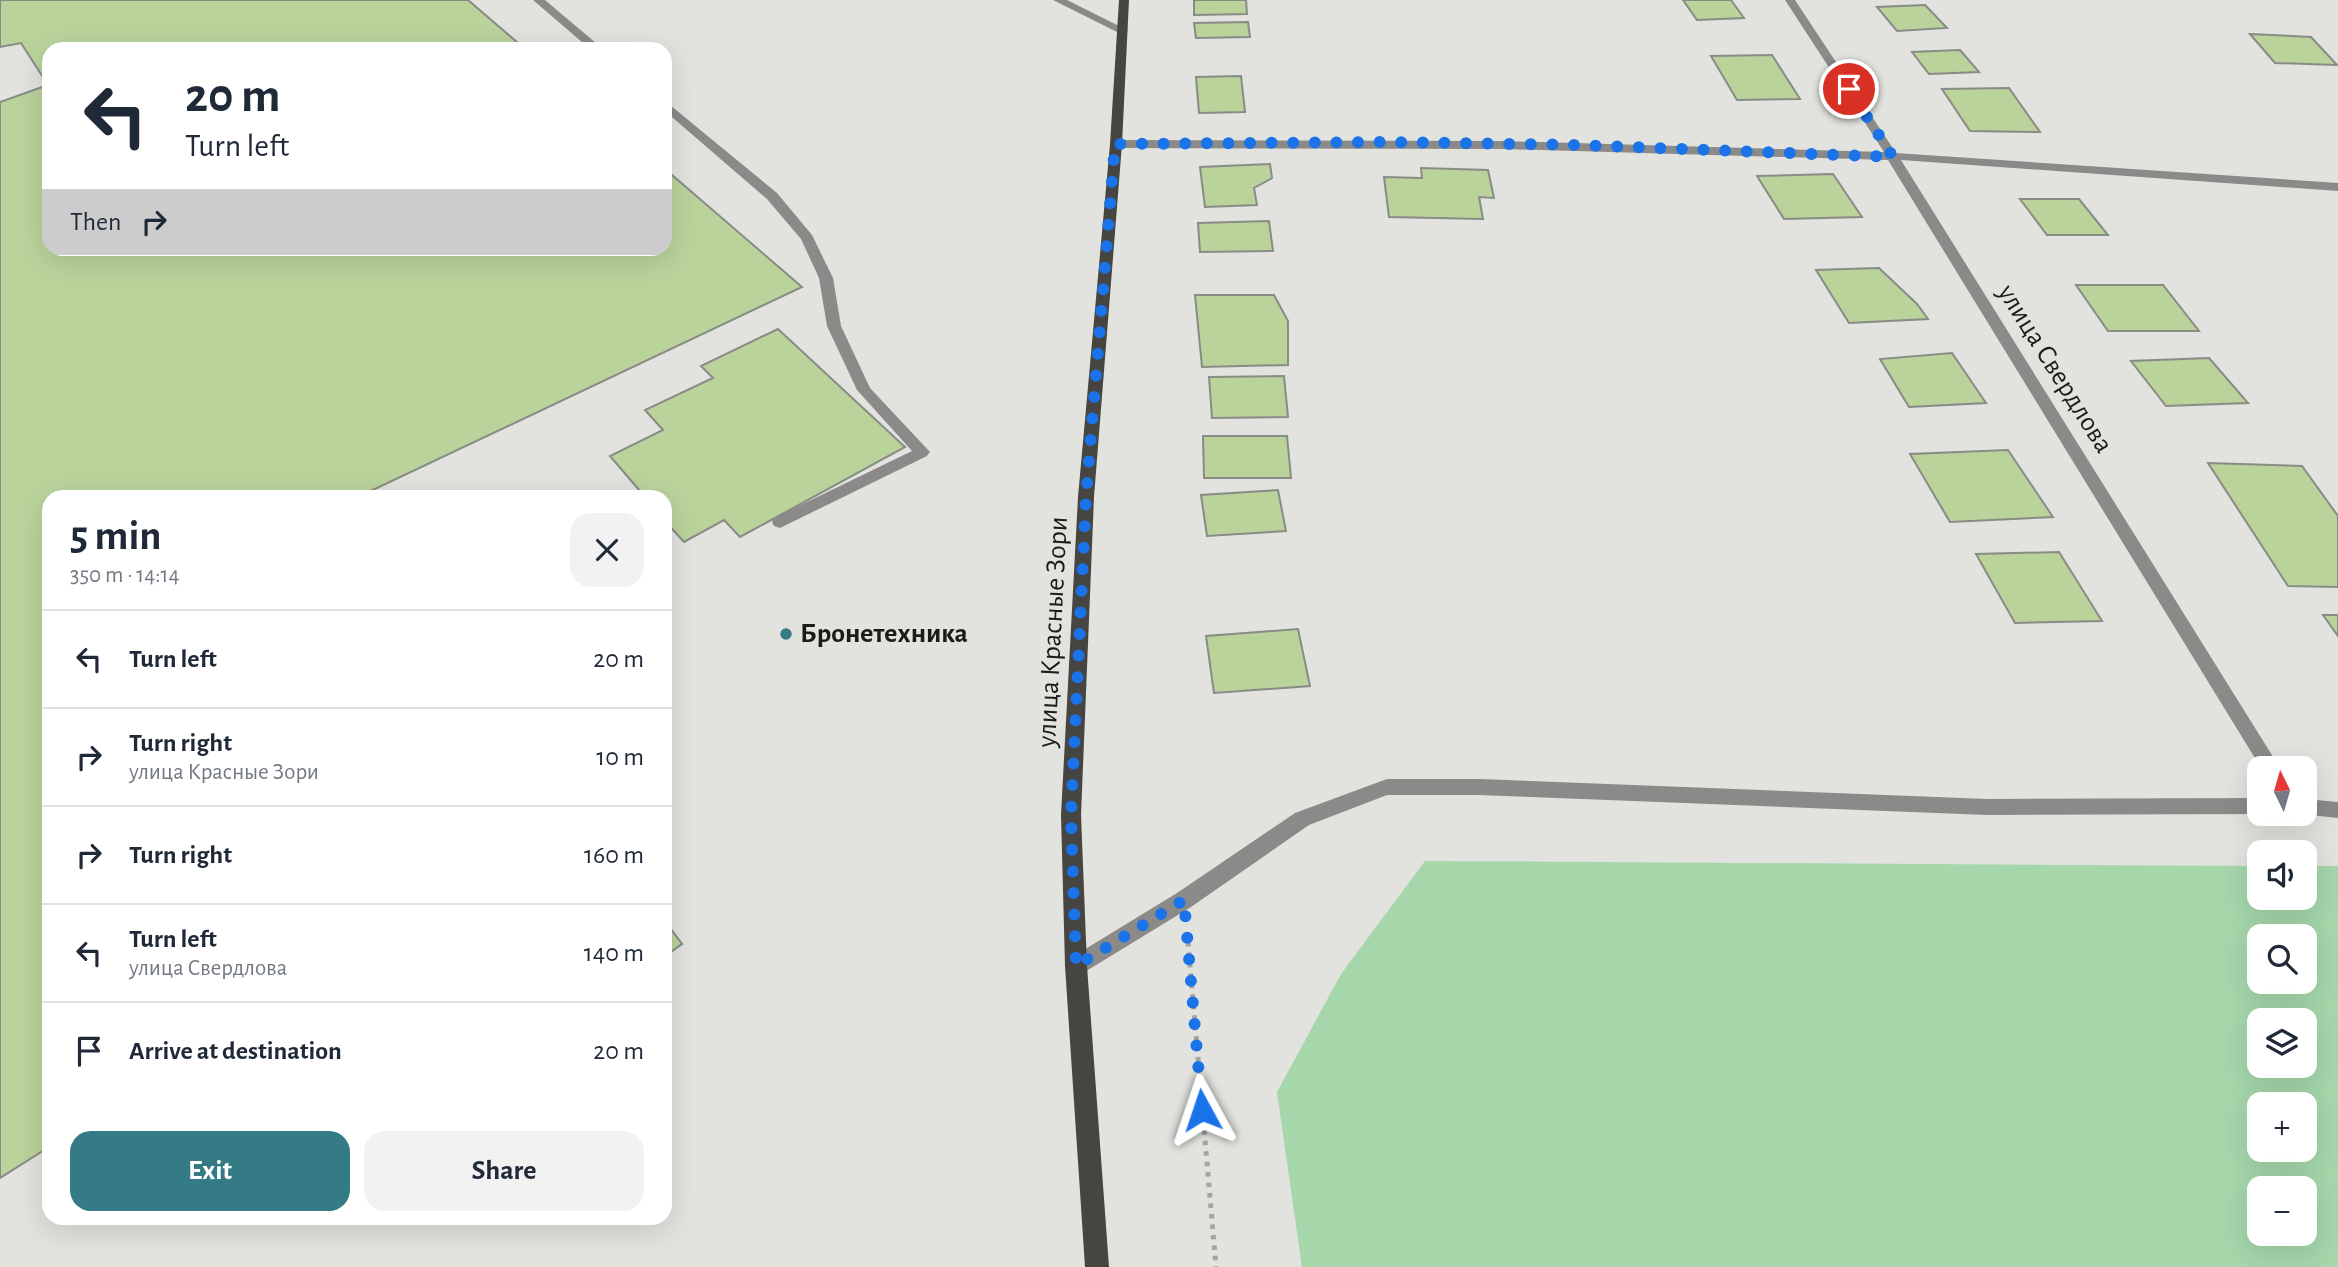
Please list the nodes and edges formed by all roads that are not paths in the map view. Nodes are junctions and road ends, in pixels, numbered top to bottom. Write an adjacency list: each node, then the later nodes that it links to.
1 (538, 0): 6 (street)
2 (1058, 0): 5 (street)
3 (1124, 0): 5 (main road, улица Красные Зори)
4 (1790, 0): 9 (street, улица Свердлова)
5 (1123, 31): 8 (main road, улица Красные Зори)
6 (589, 42)
7 (672, 111): 11 (street)
8 (1115, 144): 9 (street); 16 (main road, улица Красные Зори)
9 (1893, 157): 10 (street); 12 (street, улица Свердлова)
10 (2338, 187)
11 (780, 522)
12 (2264, 756)
13 (2247, 806): 16 (street)
14 (2317, 808): 15 (street)
15 (2338, 810)
16 (1076, 966): 17 (main road, улица Красные Зори)
17 (1097, 1267)

